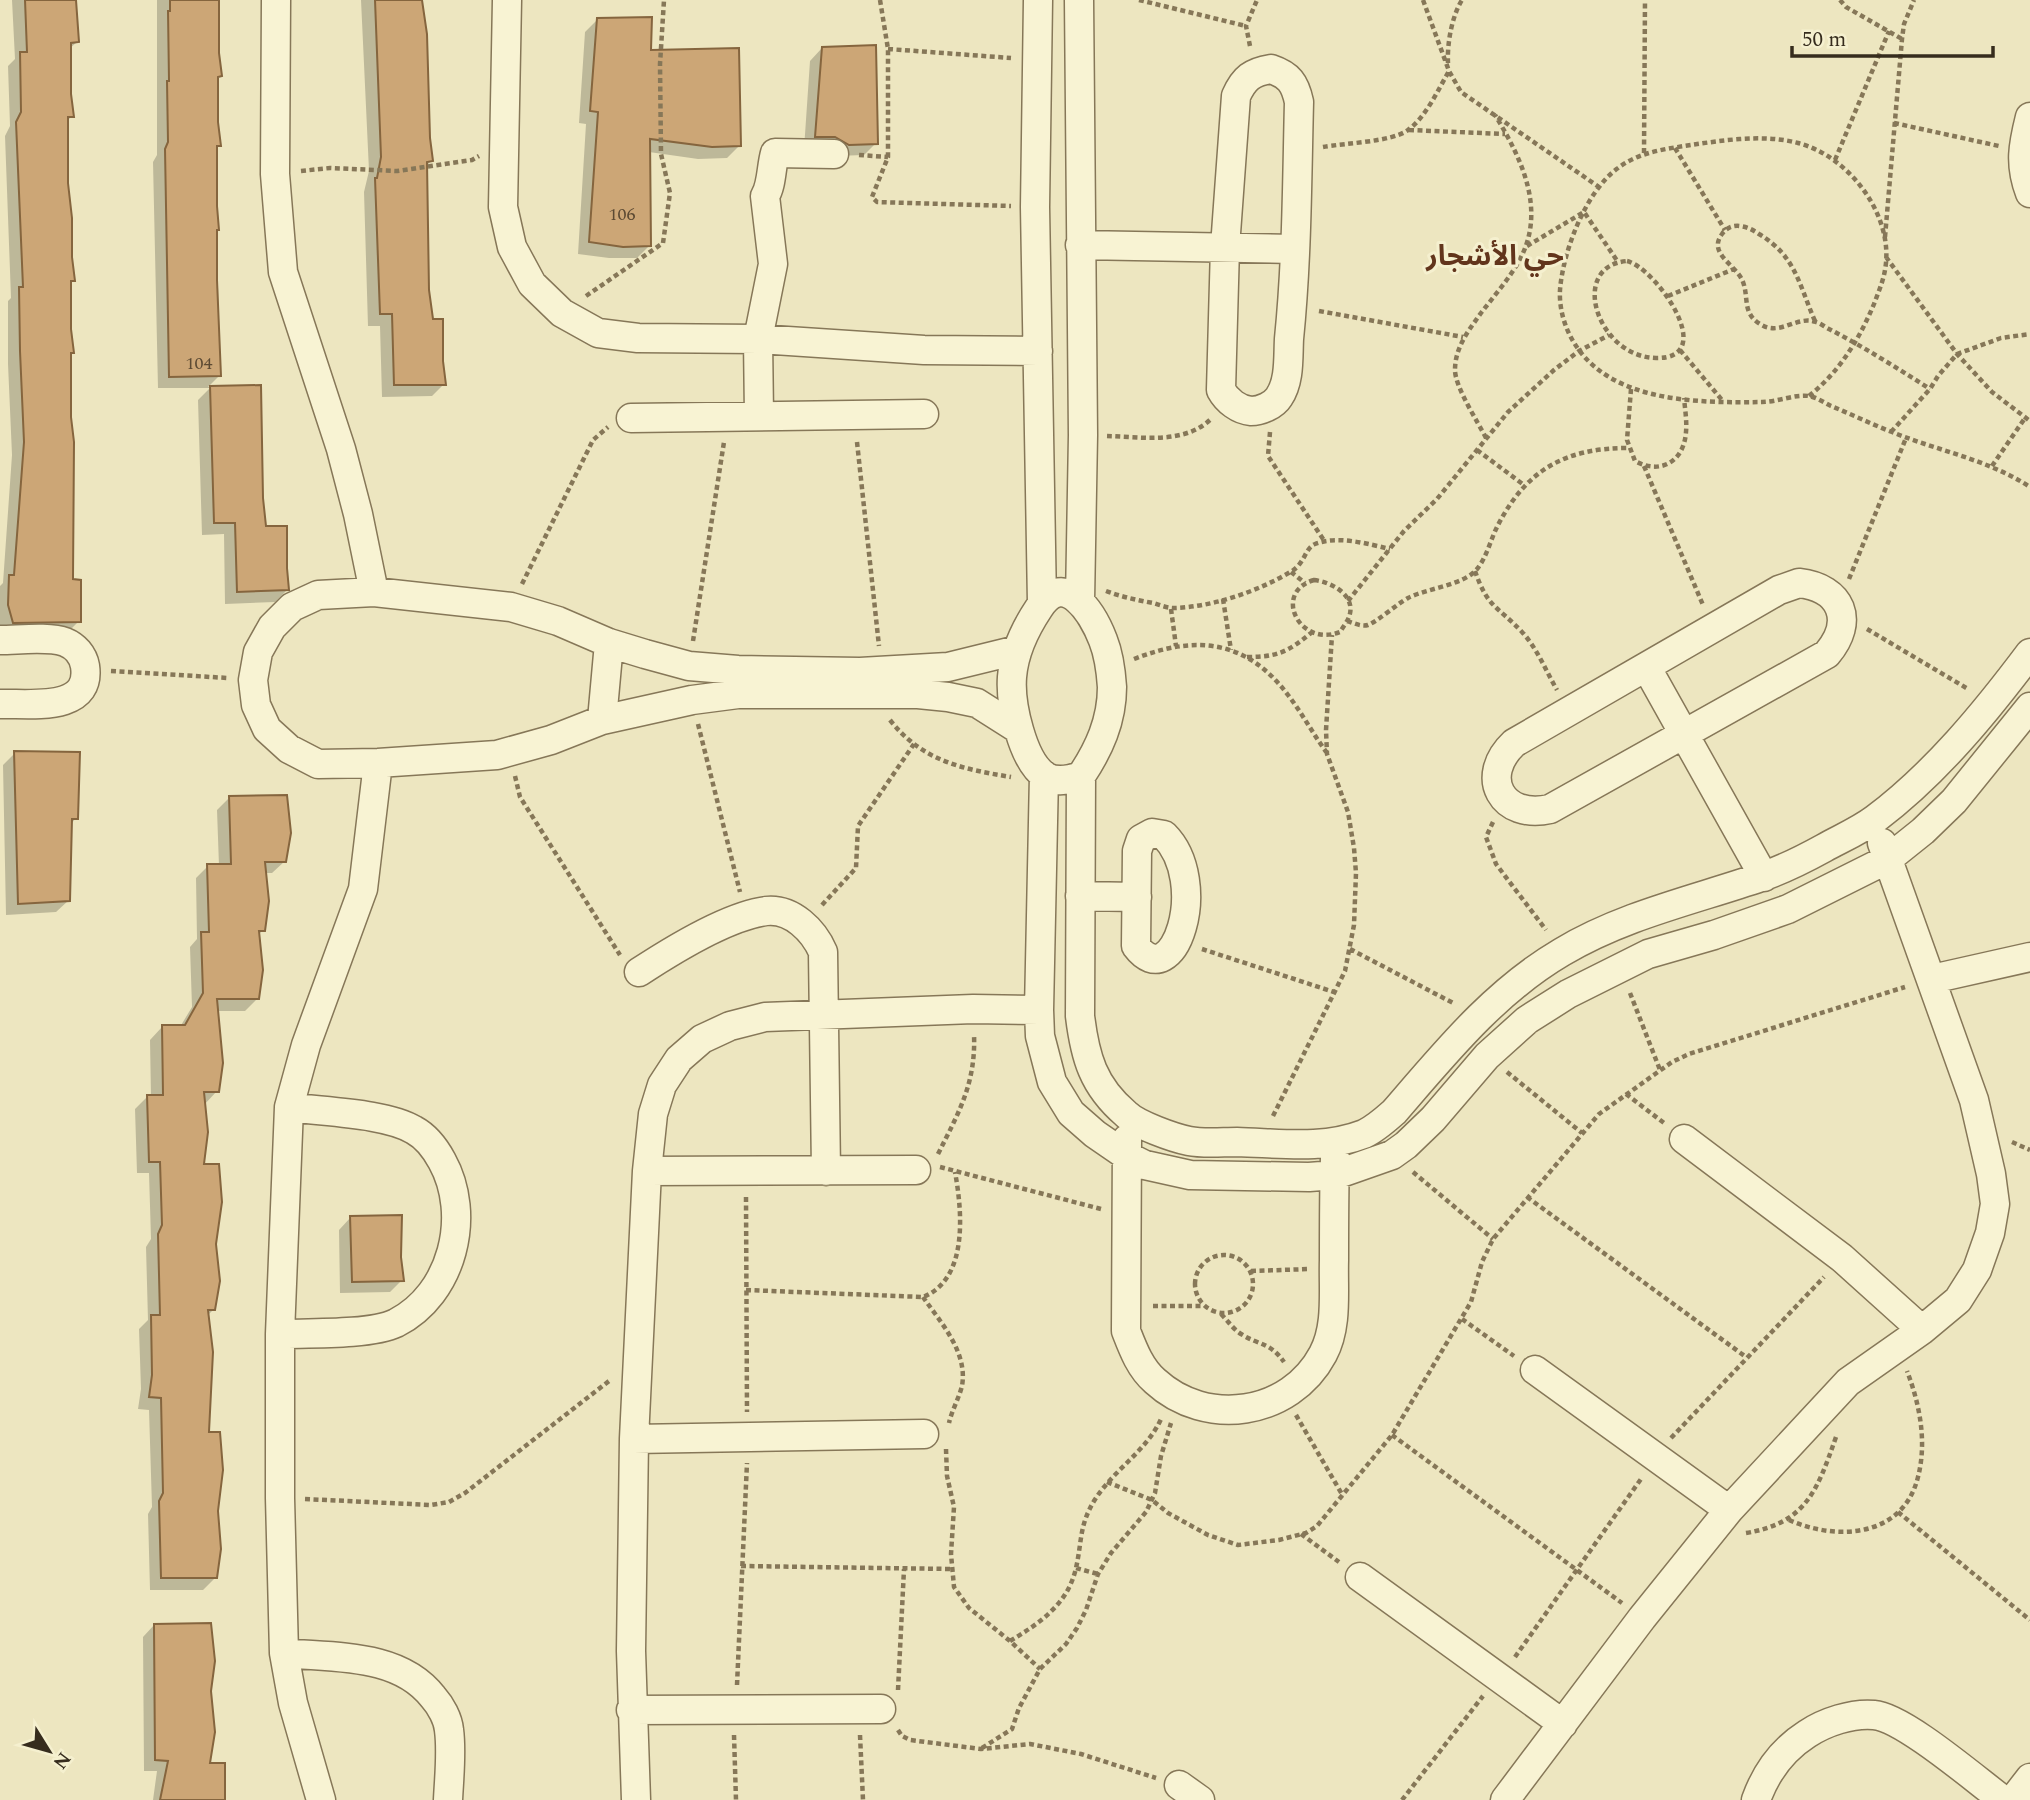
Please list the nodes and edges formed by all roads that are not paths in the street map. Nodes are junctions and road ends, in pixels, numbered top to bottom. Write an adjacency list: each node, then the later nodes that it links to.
1 (276, 0): 17 (street)
2 (507, 0): 11 (street)
3 (1038, 0): 12 (street)
4 (1079, 0): 8 (street)
5 (2030, 117): 7 (street)
6 (834, 154): 11 (street)
7 (2030, 193)
8 (1080, 245): 9 (street); 16 (street)
9 (1226, 247): 10 (street); 10 (street); 10 (street)
10 (1294, 249)
11 (758, 339): 12 (street); 14 (street)
12 (1038, 351): 18 (street)
13 (924, 414): 14 (street)
14 (759, 416): 15 (street)
15 (631, 418)
16 (1080, 590): 18 (street); 31 (street)
17 (374, 593): 20 (street); 30 (street)
18 (1042, 603): 21 (street)
19 (0, 640): 25 (street)
20 (609, 643): 24 (street); 27 (street)
21 (1017, 650): 24 (street); 28 (street)
22 (2030, 653): 33 (street)
23 (1647, 668): 29 (street); 29 (street); 29 (street)
24 (876, 682): 27 (street); 28 (street)
25 (0, 704)
26 (2030, 707): 34 (street)
27 (602, 720): 30 (street)
28 (1018, 729): 32 (street)
29 (1683, 736): 35 (street)
30 (378, 764): 43 (street)
31 (1081, 776): 32 (street); 36 (street)
32 (1043, 779): 41 (street)
33 (1873, 821): 34 (street); 35 (street)
34 (1888, 859): 40 (street); 51 (street)
35 (1764, 877): 46 (street)
36 (1080, 896): 37 (street); 44 (street)
37 (1137, 897): 37 (street)
38 (2030, 957): 40 (street)
39 (639, 972): 42 (street)
40 (1932, 979): 52 (street)
41 (1039, 1010): 42 (street); 47 (street)
42 (824, 1014): 49 (street); 50 (street)
43 (289, 1107): 53 (street); 53 (street)
44 (1127, 1116): 46 (street); 47 (street)
45 (1684, 1139): 52 (street)
46 (1335, 1142): 51 (street)
47 (1127, 1156): 51 (street); 51 (street)
48 (916, 1170): 50 (street)
49 (648, 1171): 50 (street); 56 (street)
50 (825, 1171)
51 (1335, 1175)
52 (1922, 1330): 57 (street)
53 (280, 1334): 59 (street)
54 (1535, 1370): 57 (street)
55 (939, 1437): 56 (street)
56 (634, 1439): 61 (street)
57 (1729, 1510): 62 (street)
58 (1360, 1577): 62 (street)
59 (284, 1654): 64 (street); 65 (street)
60 (884, 1708): 61 (street)
61 (631, 1710): 66 (street)
62 (1563, 1724): 67 (street)
63 (2030, 1778): 70 (street)
64 (321, 1800)
65 (448, 1800)
66 (636, 1800)
67 (1505, 1800)
68 (1756, 1800): 69 (street)
69 (2003, 1800)
70 (2013, 1800)

